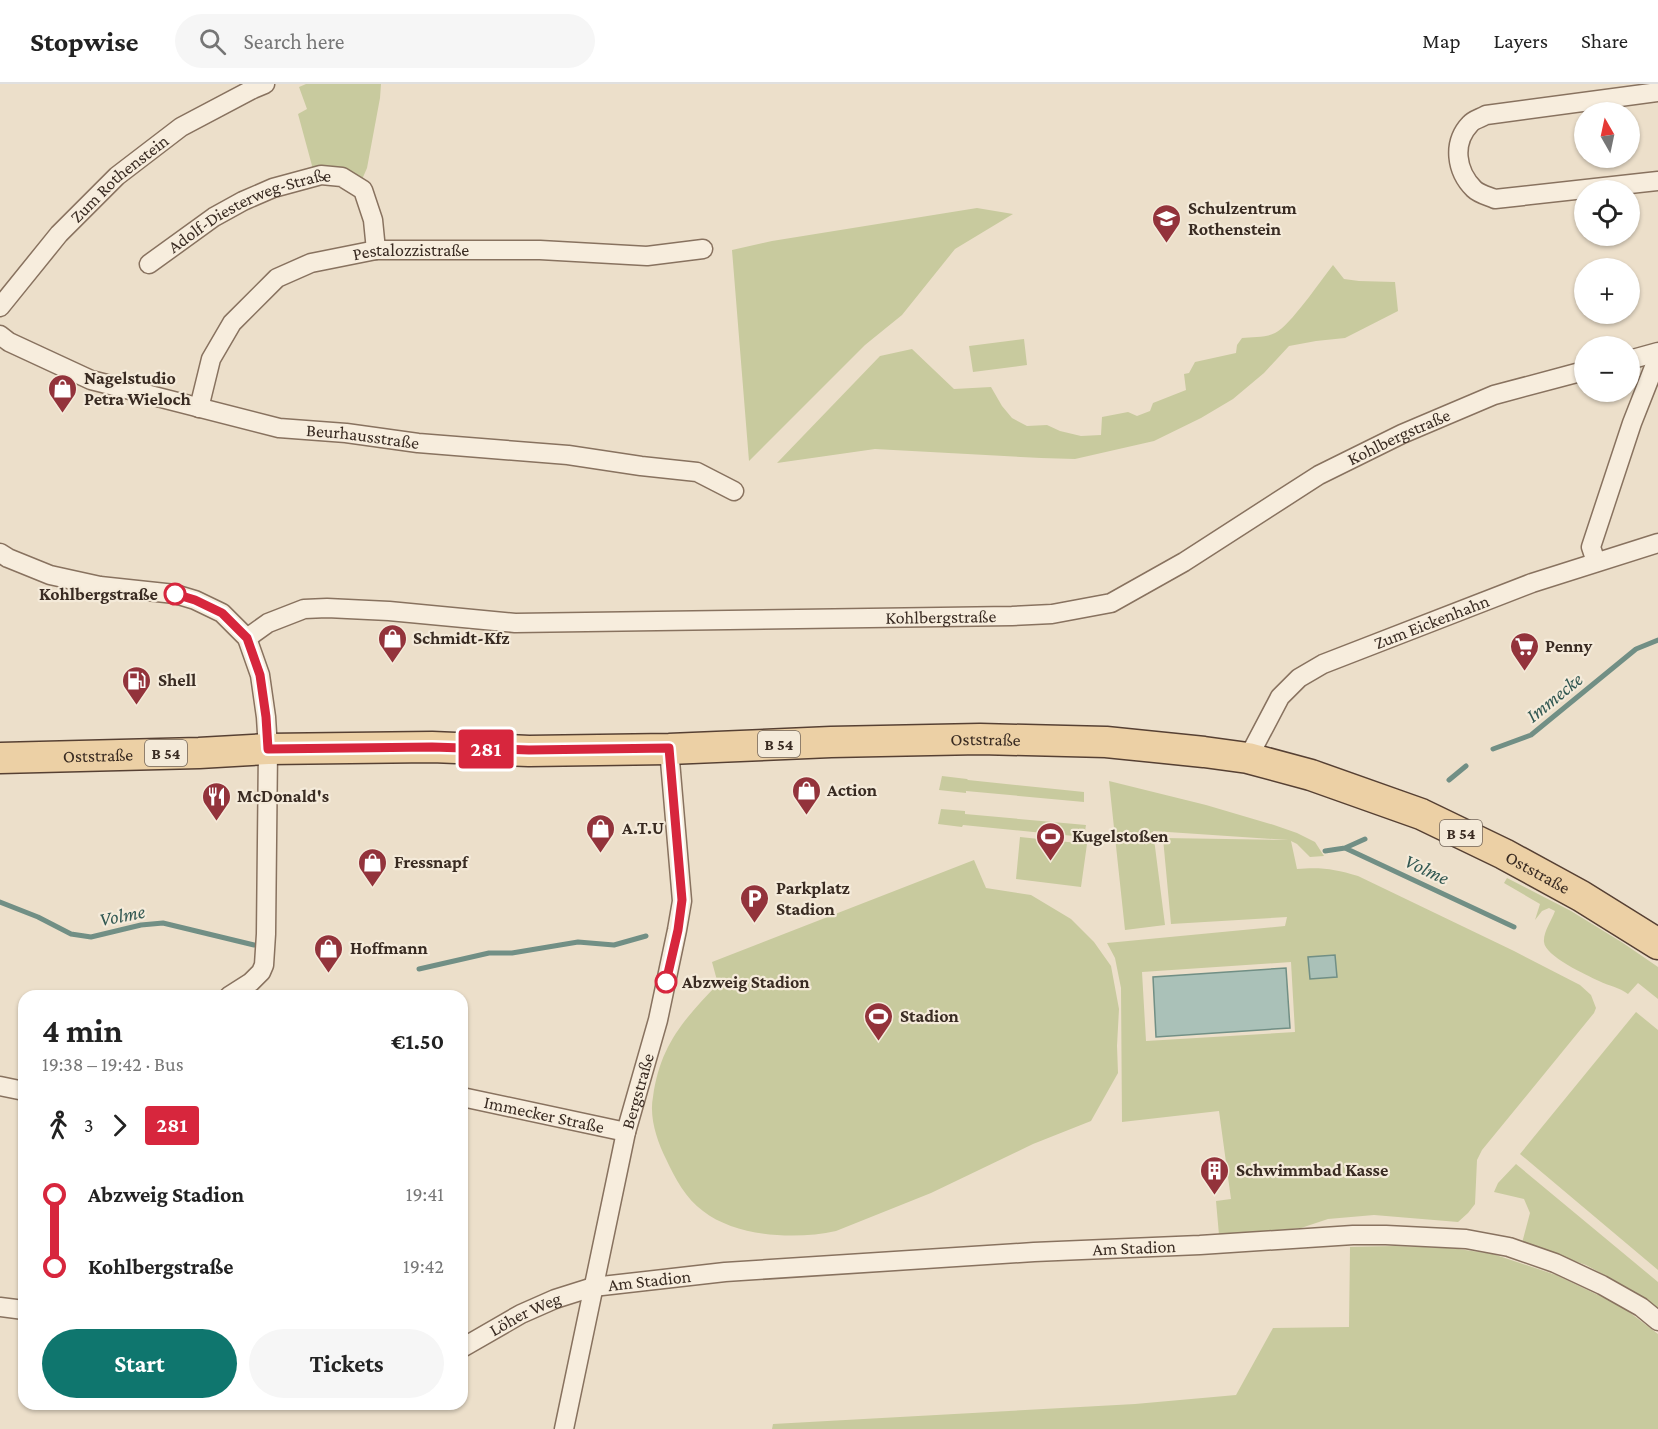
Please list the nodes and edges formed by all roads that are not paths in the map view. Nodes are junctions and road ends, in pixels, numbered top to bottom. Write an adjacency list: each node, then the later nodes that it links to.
1 (265, 84): 7 (street, Zum Rothenstein)
2 (1658, 92): 3 (street)
3 (1658, 181)
4 (703, 249): 5 (street, Pestalozzistraße)
5 (376, 250): 6 (street, Adolf-Diesterweg-Straße); 12 (street, Pestalozzistraße)
6 (149, 264)
7 (0, 307)
8 (0, 335): 12 (street, Beurhausstraße)
9 (1658, 355): 10 (street); 16 (street)
10 (1640, 358)
11 (1574, 374): 17 (street, Kohlbergstraße)
12 (199, 408): 13 (street, Beurhausstraße)
13 (734, 491)
14 (1658, 543): 16 (street, Zum Eickenhahn)
15 (0, 553): 17 (street)
16 (1596, 562): 21 (street, Zum Eickenhahn)
17 (247, 638): 19 (street)
18 (669, 748): 19 (main road, Oststraße / B 54); 21 (main road, Oststraße / B 54); 27 (street, Bergstraße)
19 (268, 749): 20 (main road, Oststraße / B 54); 23 (street)
20 (0, 758)
21 (1248, 758): 22 (main road, Oststraße / B 54)
22 (1658, 944)
23 (239, 990)
24 (0, 1086): 25 (street)
25 (18, 1090)
26 (468, 1098): 27 (street, Immecker Straße)
27 (626, 1132): 28 (street, Bergstraße)
28 (593, 1287): 31 (street, Am Stadion); 32 (street, Löher Weg); 33 (street, Bergstraße)
29 (0, 1307): 30 (street)
30 (18, 1309)
31 (1658, 1321)
32 (468, 1344)
33 (564, 1429)

